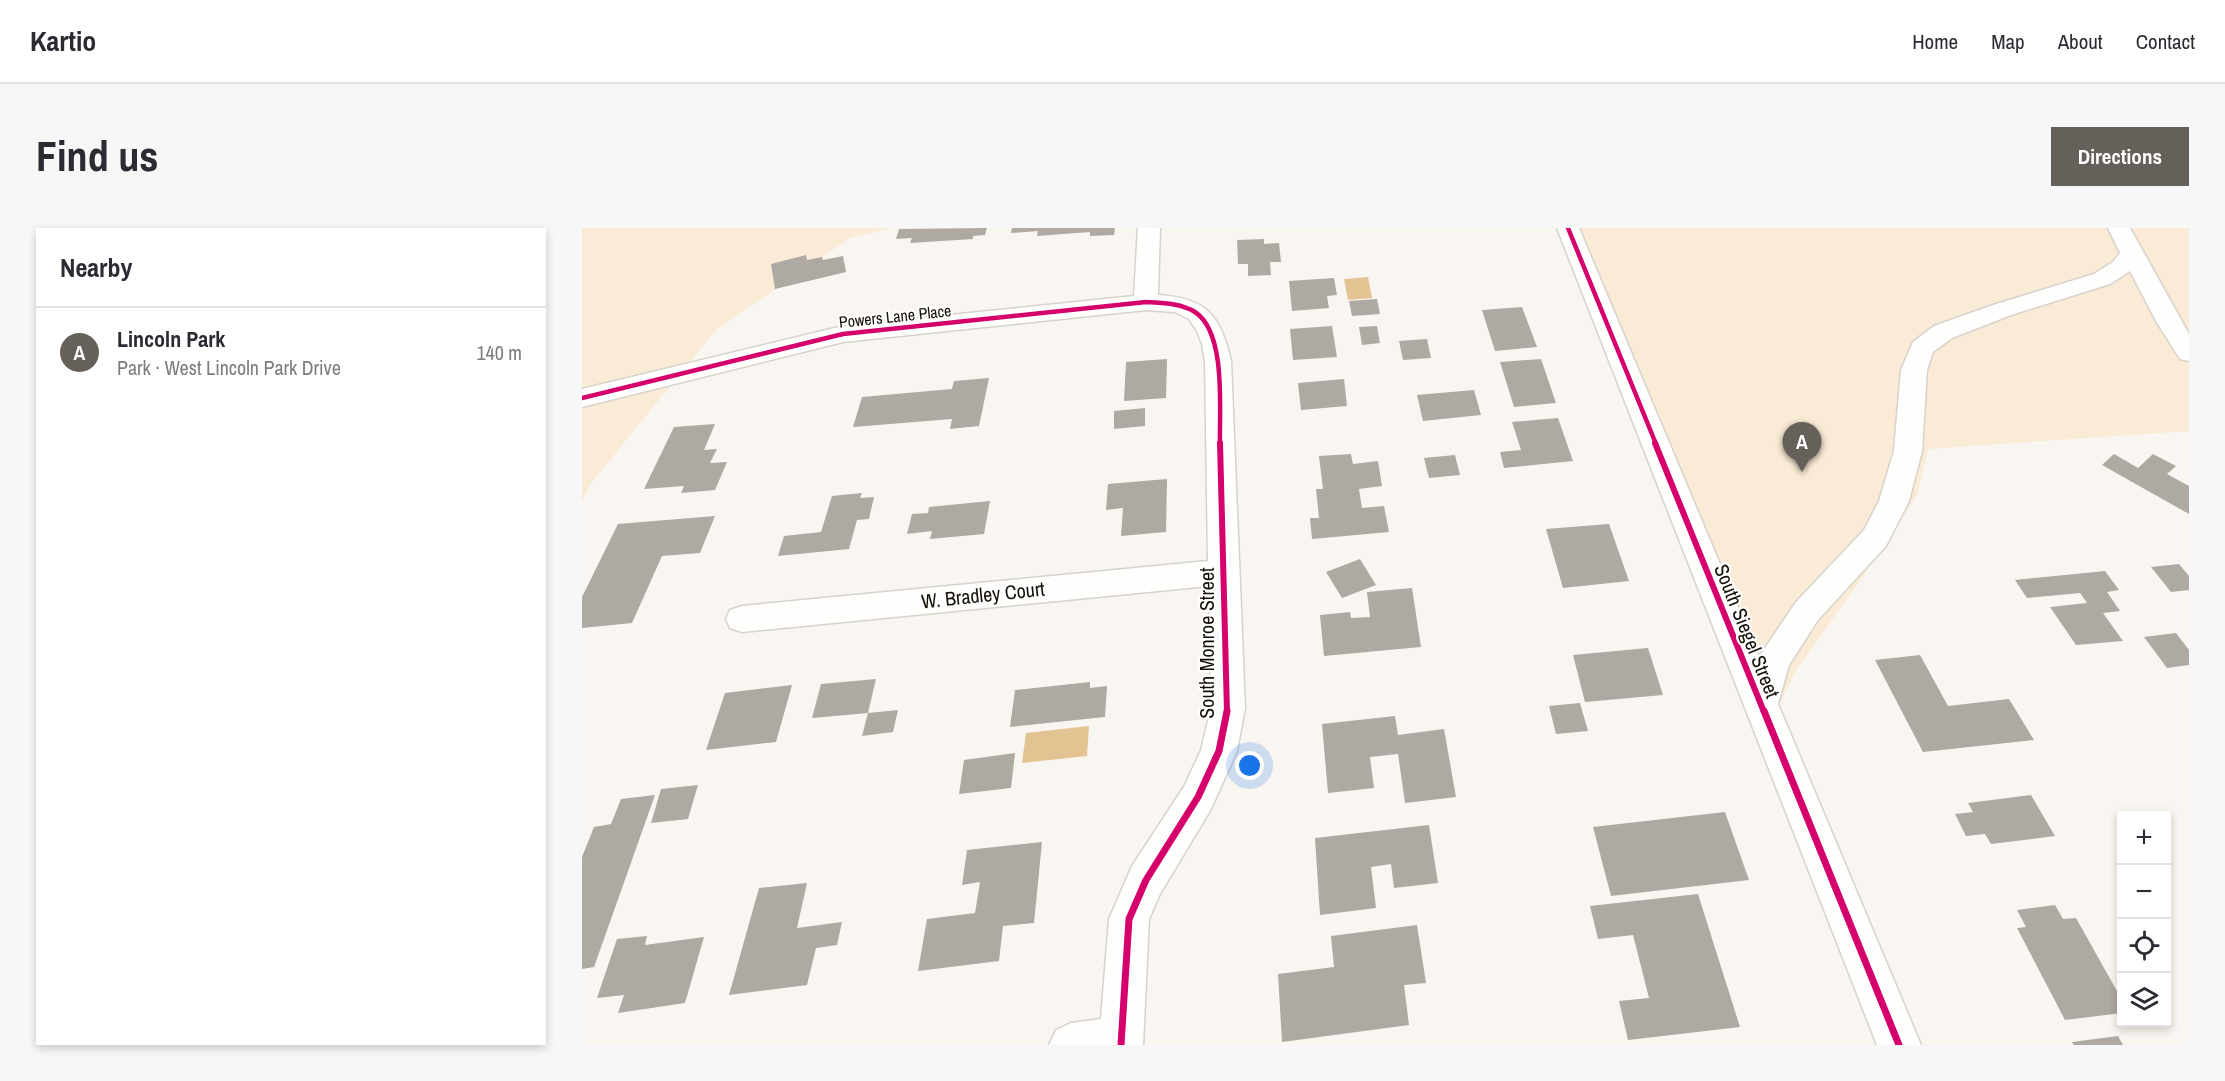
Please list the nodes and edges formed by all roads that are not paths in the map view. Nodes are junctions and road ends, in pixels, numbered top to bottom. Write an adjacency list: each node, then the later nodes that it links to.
1 (1149, 228): 5 (street)
2 (1568, 228): 10 (street, South Siegel Street)
3 (2119, 228): 4 (street)
4 (2132, 253): 6 (street); 10 (street)
5 (1146, 302): 7 (street, Powers Lane Place); 8 (street, South Monroe Street)
6 (2189, 353)
7 (582, 398)
8 (1224, 572): 9 (street, W. Bradley Court); 11 (street, South Monroe Street)
9 (742, 619)
10 (1760, 706): 13 (street, South Siegel Street)
11 (1121, 1042): 12 (street)
12 (1071, 1045)
13 (1899, 1045)

